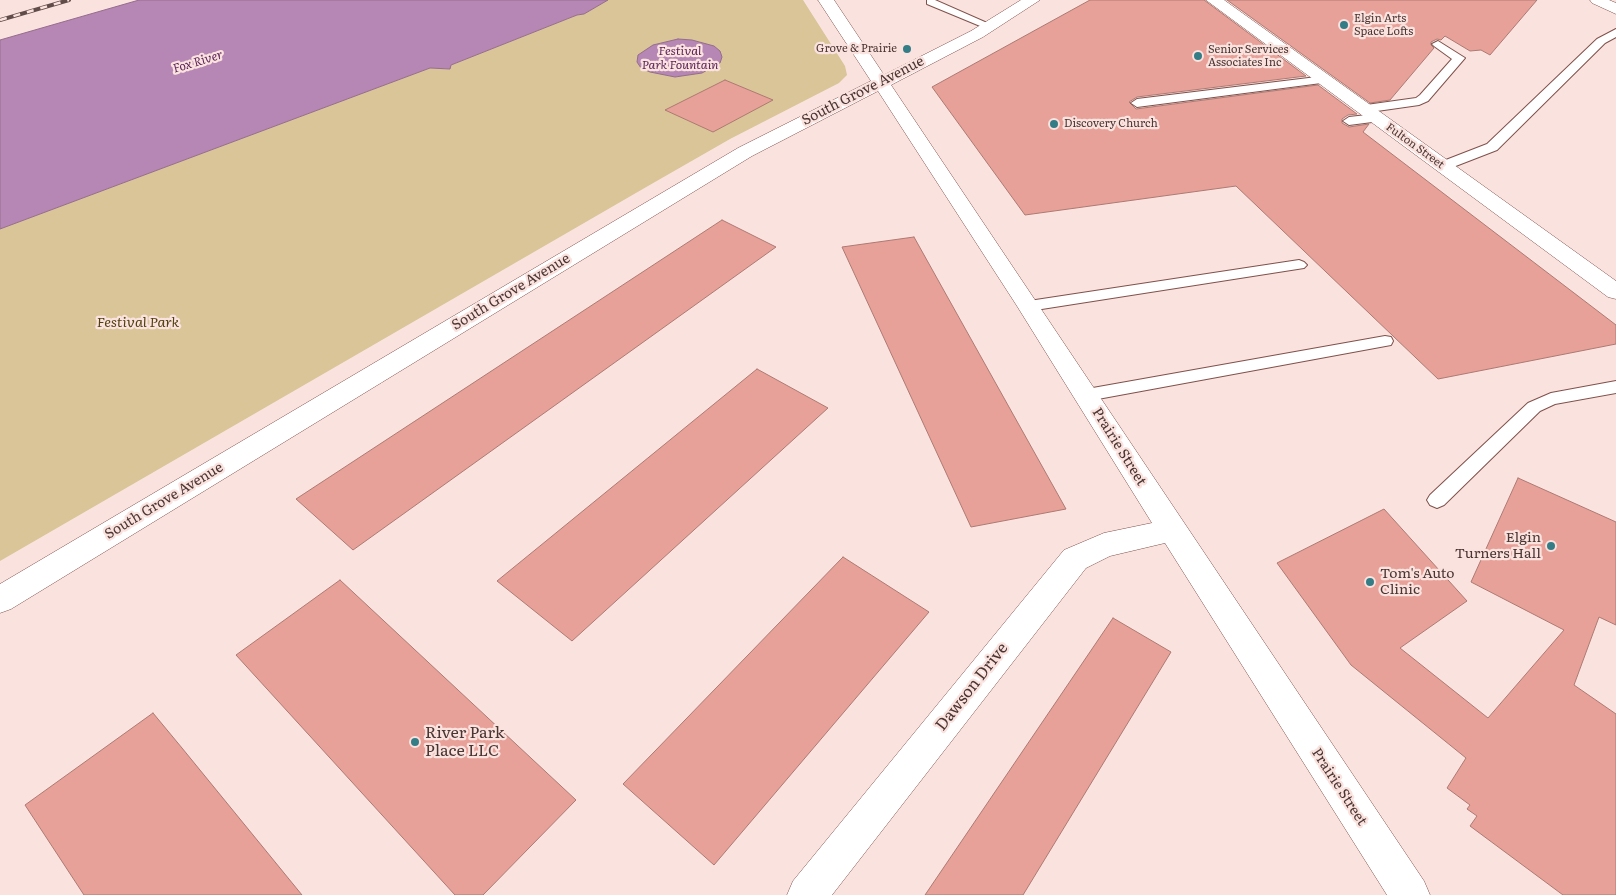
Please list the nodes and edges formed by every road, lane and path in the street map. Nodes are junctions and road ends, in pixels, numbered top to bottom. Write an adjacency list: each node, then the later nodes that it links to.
1 (826, 0): 11 (street, Prairie Street)
2 (1032, 0): 7 (street, South Grove Avenue)
3 (1214, 0): 10 (street, Fulton Street)
4 (1597, 0): 6 (street)
5 (931, 2): 7 (lane)
6 (1616, 9)
7 (989, 26): 11 (street, South Grove Avenue)
8 (1616, 32): 14 (lane)
9 (1438, 44): 13 (lane)
10 (1325, 80): 12 (lane); 13 (street, Fulton Street)
11 (880, 82): 17 (street, Prairie Street); 23 (street, South Grove Avenue)
12 (1137, 103)
13 (1363, 116): 14 (street, Fulton Street)
14 (1443, 166): 16 (street, Fulton Street)
15 (1299, 265): 17 (lane)
16 (1616, 292)
17 (1030, 306): 20 (street, Prairie Street)
18 (1385, 341): 20 (lane)
19 (1616, 387): 21 (lane)
20 (1086, 395): 22 (street, Prairie Street)
21 (1437, 500)
22 (1172, 530): 24 (street, Dawson Drive); 25 (street, Prairie Street)
23 (0, 600)
24 (807, 895)
25 (1410, 895)

